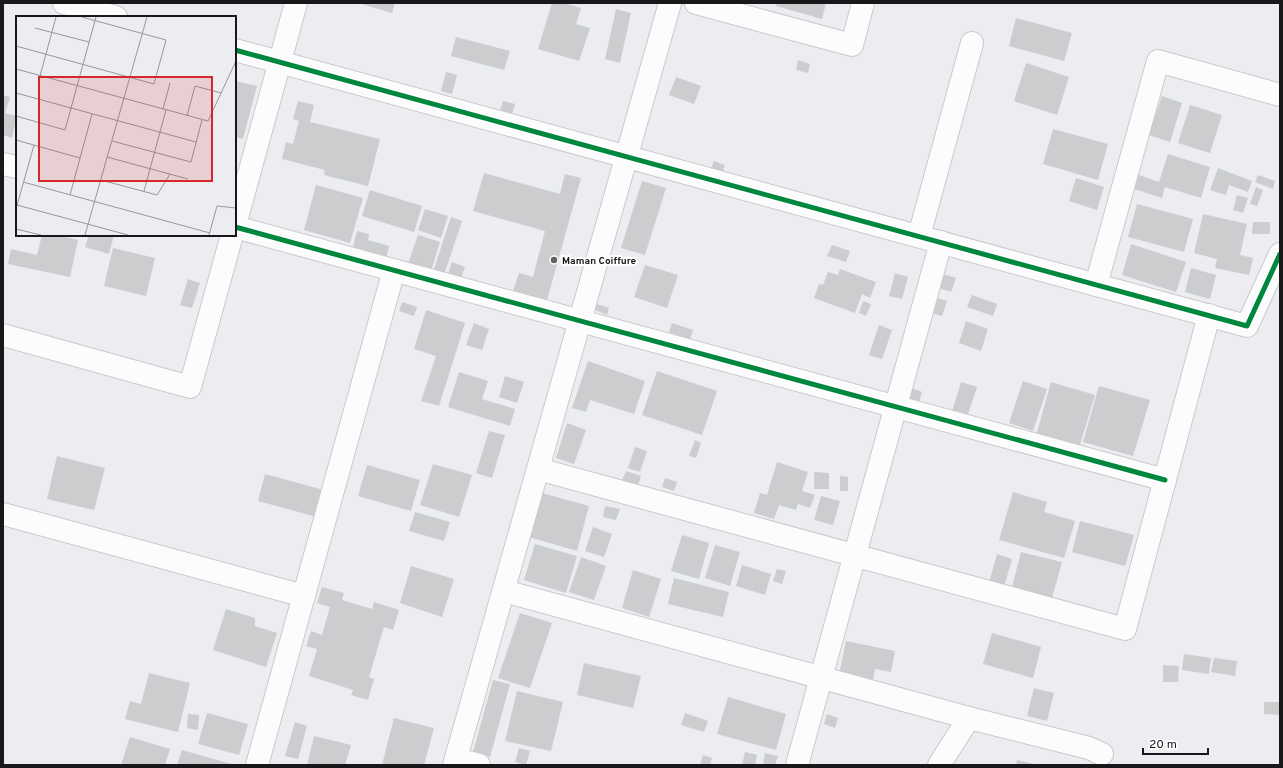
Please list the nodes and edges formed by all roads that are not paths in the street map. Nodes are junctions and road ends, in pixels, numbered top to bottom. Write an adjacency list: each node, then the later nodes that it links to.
1 (64, 3): 6 (street)
2 (296, 3): 9 (street)
3 (670, 3): 11 (street)
4 (696, 3): 5 (street)
5 (863, 3)
6 (112, 16)
7 (972, 43): 17 (street)
8 (236, 50): 9 (street)
9 (280, 62): 11 (street); 14 (street)
10 (1280, 95): 21 (street)
11 (627, 156): 17 (street); 23 (street)
12 (3, 164): 13 (street)
13 (16, 167)
14 (236, 222)
15 (236, 226): 20 (street)
16 (232, 236): 24 (street)
17 (918, 236): 18 (street)
18 (941, 242): 21 (street); 25 (street)
19 (1280, 254): 22 (street)
20 (394, 270): 23 (street); 31 (street)
21 (1096, 284): 22 (street)
22 (1209, 315): 27 (street)
23 (580, 321): 25 (street); 26 (street)
24 (3, 336)
25 (896, 407): 27 (street); 29 (street)
26 (538, 469): 29 (street); 30 (street)
27 (1165, 480): 29 (street)
28 (3, 514): 31 (street)
29 (855, 555): 32 (street)
30 (504, 591): 32 (street); 35 (street)
31 (304, 596): 36 (street)
32 (821, 678): 33 (street); 38 (street)
33 (969, 718): 34 (street); 39 (street)
34 (1102, 754)
35 (455, 762): 37 (street)
36 (257, 765)
37 (479, 765)
38 (797, 765)
39 (939, 765)

